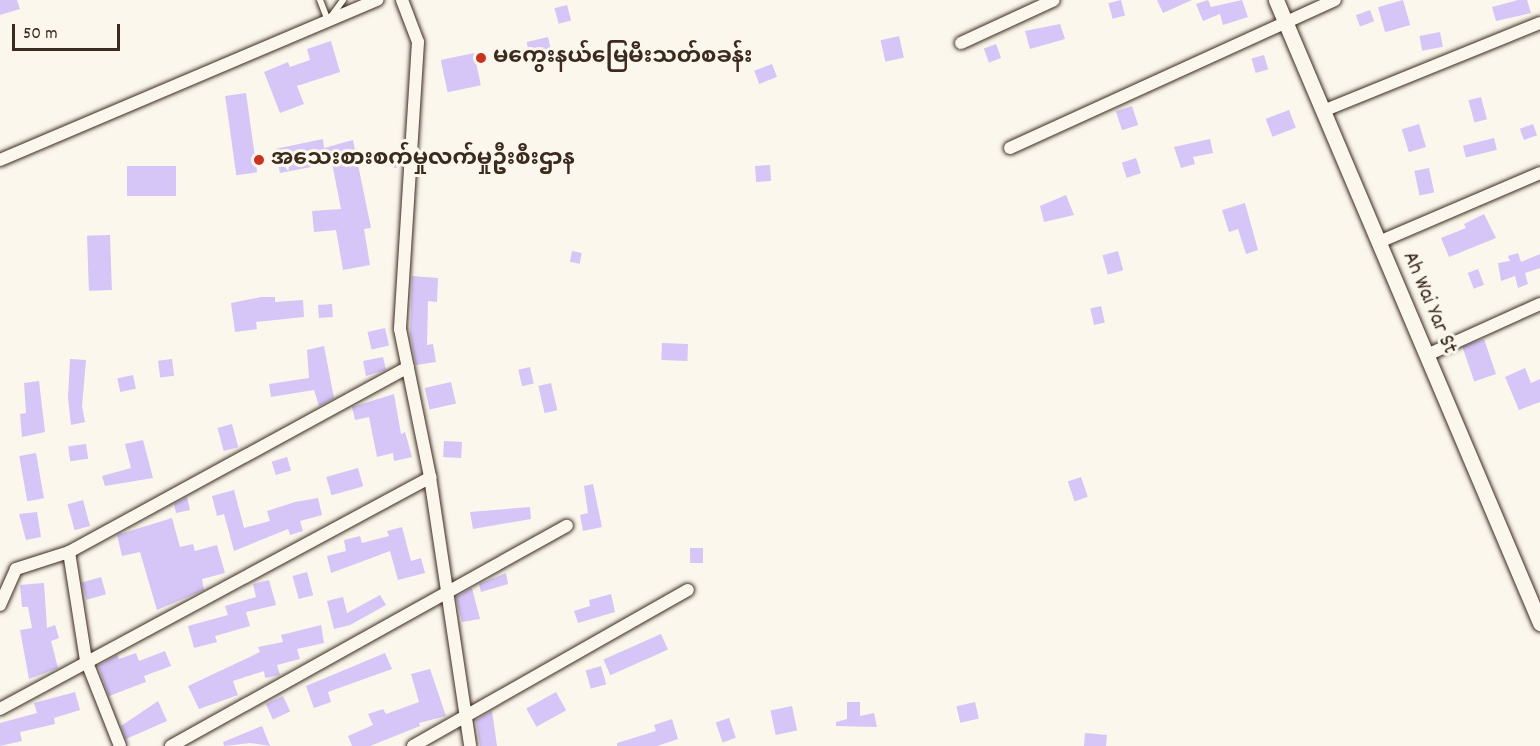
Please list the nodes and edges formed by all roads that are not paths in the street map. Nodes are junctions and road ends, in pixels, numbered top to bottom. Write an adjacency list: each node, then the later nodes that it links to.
1 (320, 0): 8 (lane)
2 (343, 0): 8 (lane)
3 (377, 0): 8 (street)
4 (402, 0): 19 (street)
5 (1054, 0): 11 (street)
6 (1276, 0): 9 (street, Ah Wai Yar St)
7 (1335, 0): 9 (street)
8 (328, 21): 14 (street)
9 (1285, 21): 12 (street, Ah Wai Yar St); 13 (street)
10 (1540, 23): 12 (street)
11 (961, 43)
12 (1323, 111): 16 (street, Ah Wai Yar St)
13 (1010, 148)
14 (0, 160)
15 (1540, 173): 16 (street)
16 (1379, 242): 18 (street, Ah Wai Yar St)
17 (1540, 304): 18 (street)
18 (1427, 356): 26 (street, Ah Wai Yar St)
19 (408, 367): 20 (street); 22 (street)
20 (430, 477): 24 (street); 27 (street)
21 (567, 526): 24 (street)
22 (69, 552): 25 (street); 27 (street)
23 (688, 590): 29 (street)
24 (447, 592): 29 (street); 31 (street)
25 (0, 605)
26 (1540, 623)
27 (86, 660): 28 (street); 30 (street)
28 (0, 709)
29 (465, 717): 32 (street); 33 (street)
30 (120, 746)
31 (171, 746)
32 (412, 746)
33 (470, 746)

